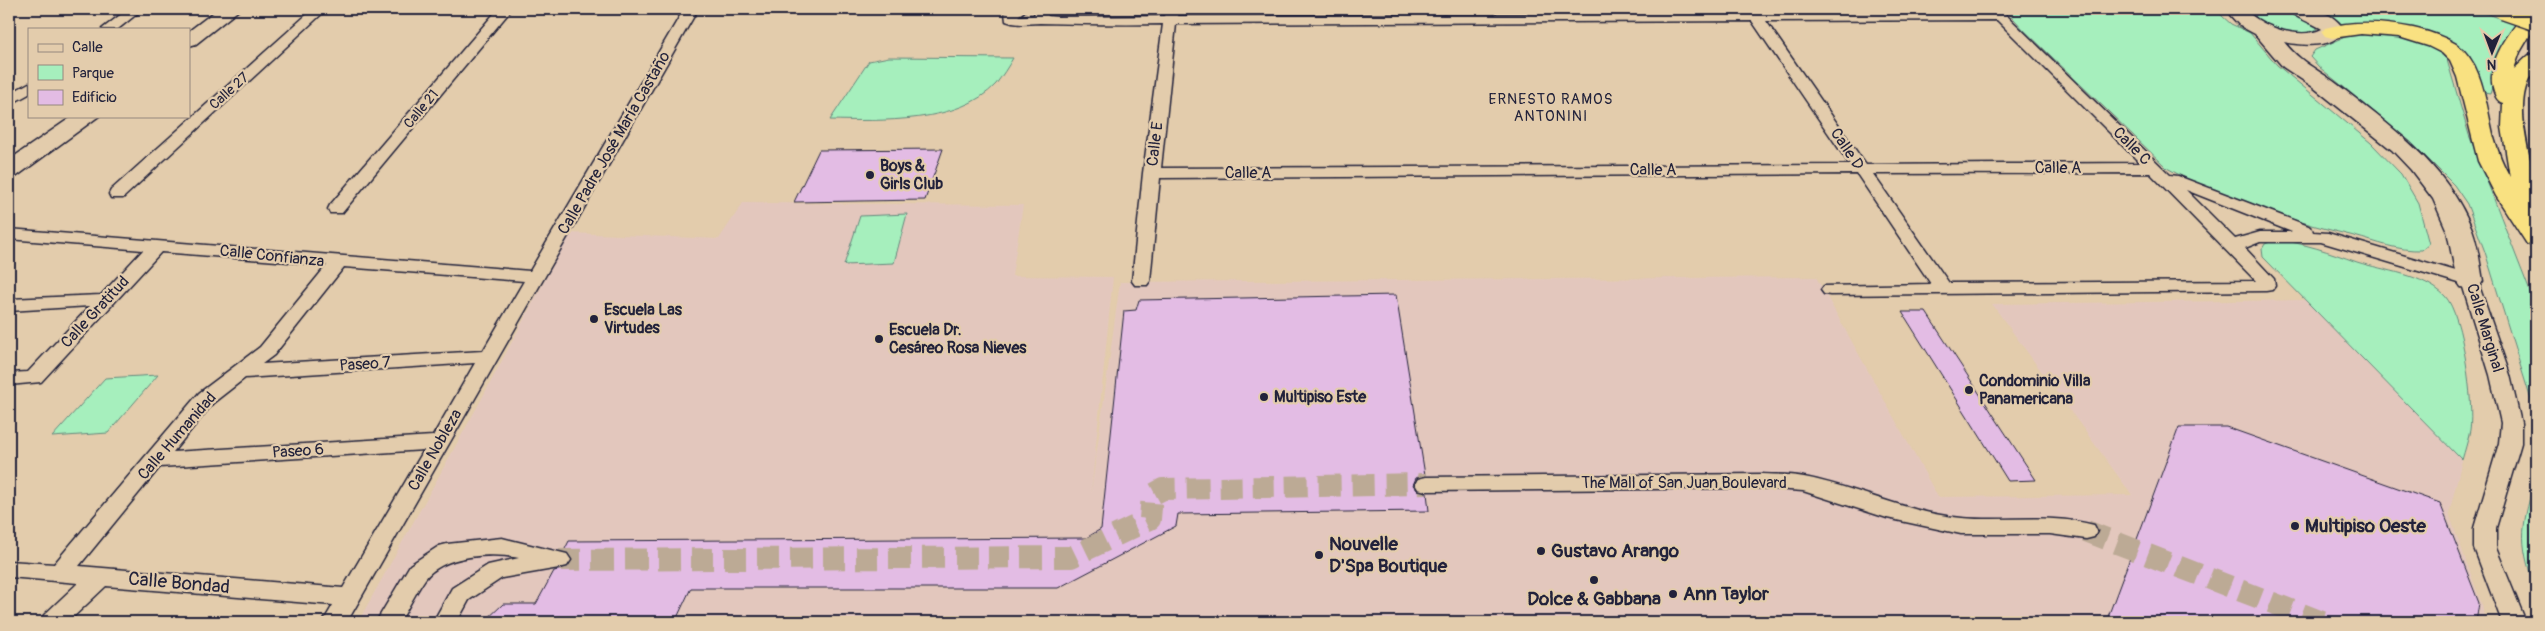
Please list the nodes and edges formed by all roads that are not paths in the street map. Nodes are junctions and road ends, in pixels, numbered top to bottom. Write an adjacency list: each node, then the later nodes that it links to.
1 (136, 9): 16 (street)
2 (230, 9): 20 (street)
3 (320, 9): 31 (street, Calle 27)
4 (505, 9): 32 (street, Calle 21)
5 (691, 9): 40 (street, Calle Padre José María Castaño)
6 (1022, 9): 13 (street)
7 (2241, 9): 17 (street)
8 (2296, 9): 18 (street)
9 (2504, 9): 15 (highway, bridge)
10 (2536, 12): 26 (highway)
11 (1753, 13): 12 (street); 14 (street); 27 (street, Calle D)
12 (1997, 13): 29 (street, Calle C)
13 (1037, 14): 14 (street)
14 (1172, 15): 30 (street, Calle E)
15 (2536, 20)
16 (110, 28)
17 (2262, 30): 19 (street); 22 (street, Calle Marginal)
18 (2332, 32): 19 (street); 36 (highway)
19 (2305, 38): 22 (street, Calle Marginal)
20 (190, 39)
21 (2536, 59): 26 (highway)
22 (2321, 82): 42 (street, Calle Marginal)
23 (28, 88): 24 (street)
24 (9, 101)
25 (85, 118): 28 (street)
26 (2512, 119): 33 (highway)
27 (1861, 169): 29 (street, Calle A); 30 (street, Calle A); 43 (street, Calle D)
28 (9, 170)
29 (2158, 171): 35 (street); 38 (street, Calle C)
30 (1151, 173): 41 (street, Calle E)
31 (117, 194)
32 (336, 209)
33 (2536, 226)
34 (9, 234): 37 (street, Calle Confianza)
35 (2322, 236): 38 (street); 42 (street)
36 (2536, 240)
37 (157, 246): 39 (street, Calle Confianza); 45 (street, Calle Gratitud)
38 (2234, 247): 43 (street, Calle C)
39 (338, 262): 40 (street, Calle Confianza); 48 (street, Calle Humanidad)
40 (535, 277): 47 (street, Calle Nobleza)
41 (1140, 281)
42 (2470, 282): 62 (street, Calle Marginal)
43 (1944, 289): 44 (street)
44 (1830, 290)
45 (106, 300): 46 (street); 49 (street, Calle Gratitud)
46 (9, 305)
47 (490, 356): 48 (street, Paseo 7); 50 (street, Calle Nobleza)
48 (240, 372): 51 (street, Calle Humanidad)
49 (9, 379)
50 (440, 442): 51 (street, Paseo 6); 57 (street, Calle Nobleza)
51 (155, 460): 55 (street, Calle Humanidad)
52 (1426, 484): 53 (street, The Mall of San Juan Boulevard)
53 (2086, 531)
54 (9, 569): 55 (street, Calle Bondad)
55 (61, 572): 56 (street, Calle Bondad)
56 (100, 577): 57 (street, Calle Bondad); 58 (street)
57 (349, 597): 59 (street, Calle Nobleza)
58 (53, 622)
59 (335, 622)
60 (388, 622): 61 (street)
61 (445, 622)
62 (2514, 622)

